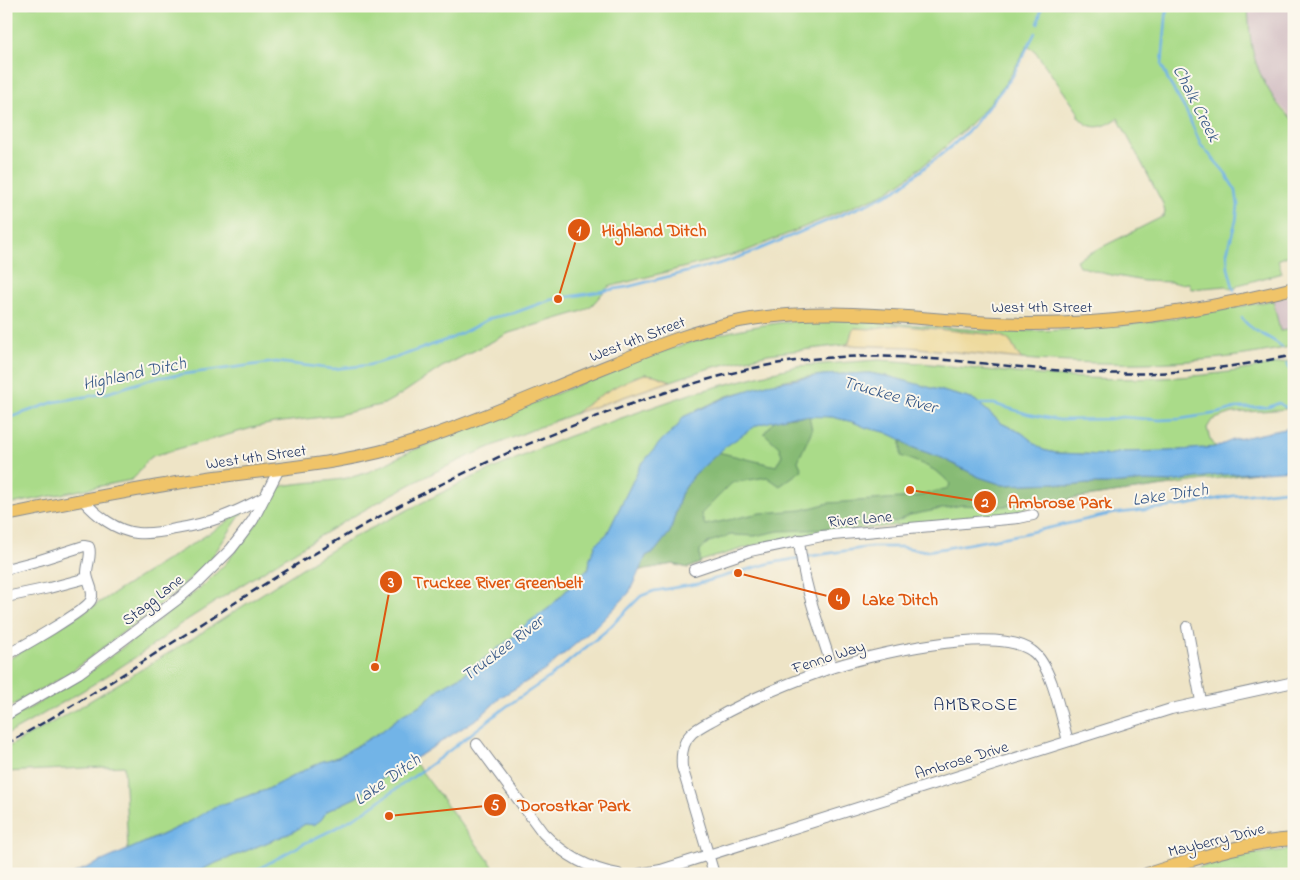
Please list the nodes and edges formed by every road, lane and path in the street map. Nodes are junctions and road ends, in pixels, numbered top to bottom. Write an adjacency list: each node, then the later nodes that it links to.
1 (1294, 288): 2 (main road, West 4th Street)
2 (279, 469): 3 (street, Stagg Lane); 4 (main road, West 4th Street)
3 (265, 497): 4 (street); 17 (street, Stagg Lane)
4 (83, 500): 5 (main road, West 4th Street)
5 (6, 515)
6 (1032, 515): 7 (street, River Lane)
7 (800, 545): 9 (street, River Lane); 14 (street)
8 (6, 569): 10 (street)
9 (694, 570)
10 (87, 578): 11 (street); 13 (street)
11 (6, 597)
12 (1187, 627): 16 (street)
13 (6, 655)
14 (832, 668): 18 (street, Fenno Way); 21 (street, Fenno Way)
15 (1294, 682): 16 (street, Ambrose Drive)
16 (1201, 701): 18 (street, Ambrose Drive)
17 (6, 715)
18 (1068, 741): 21 (street, Ambrose Drive)
19 (477, 744): 22 (street)
20 (1294, 840): 25 (main road, Mayberry Drive)
21 (708, 854): 23 (street, Ambrose Drive); 24 (street, Fenno Way)
22 (618, 874)
23 (639, 874)
24 (714, 874)
25 (1147, 874)

